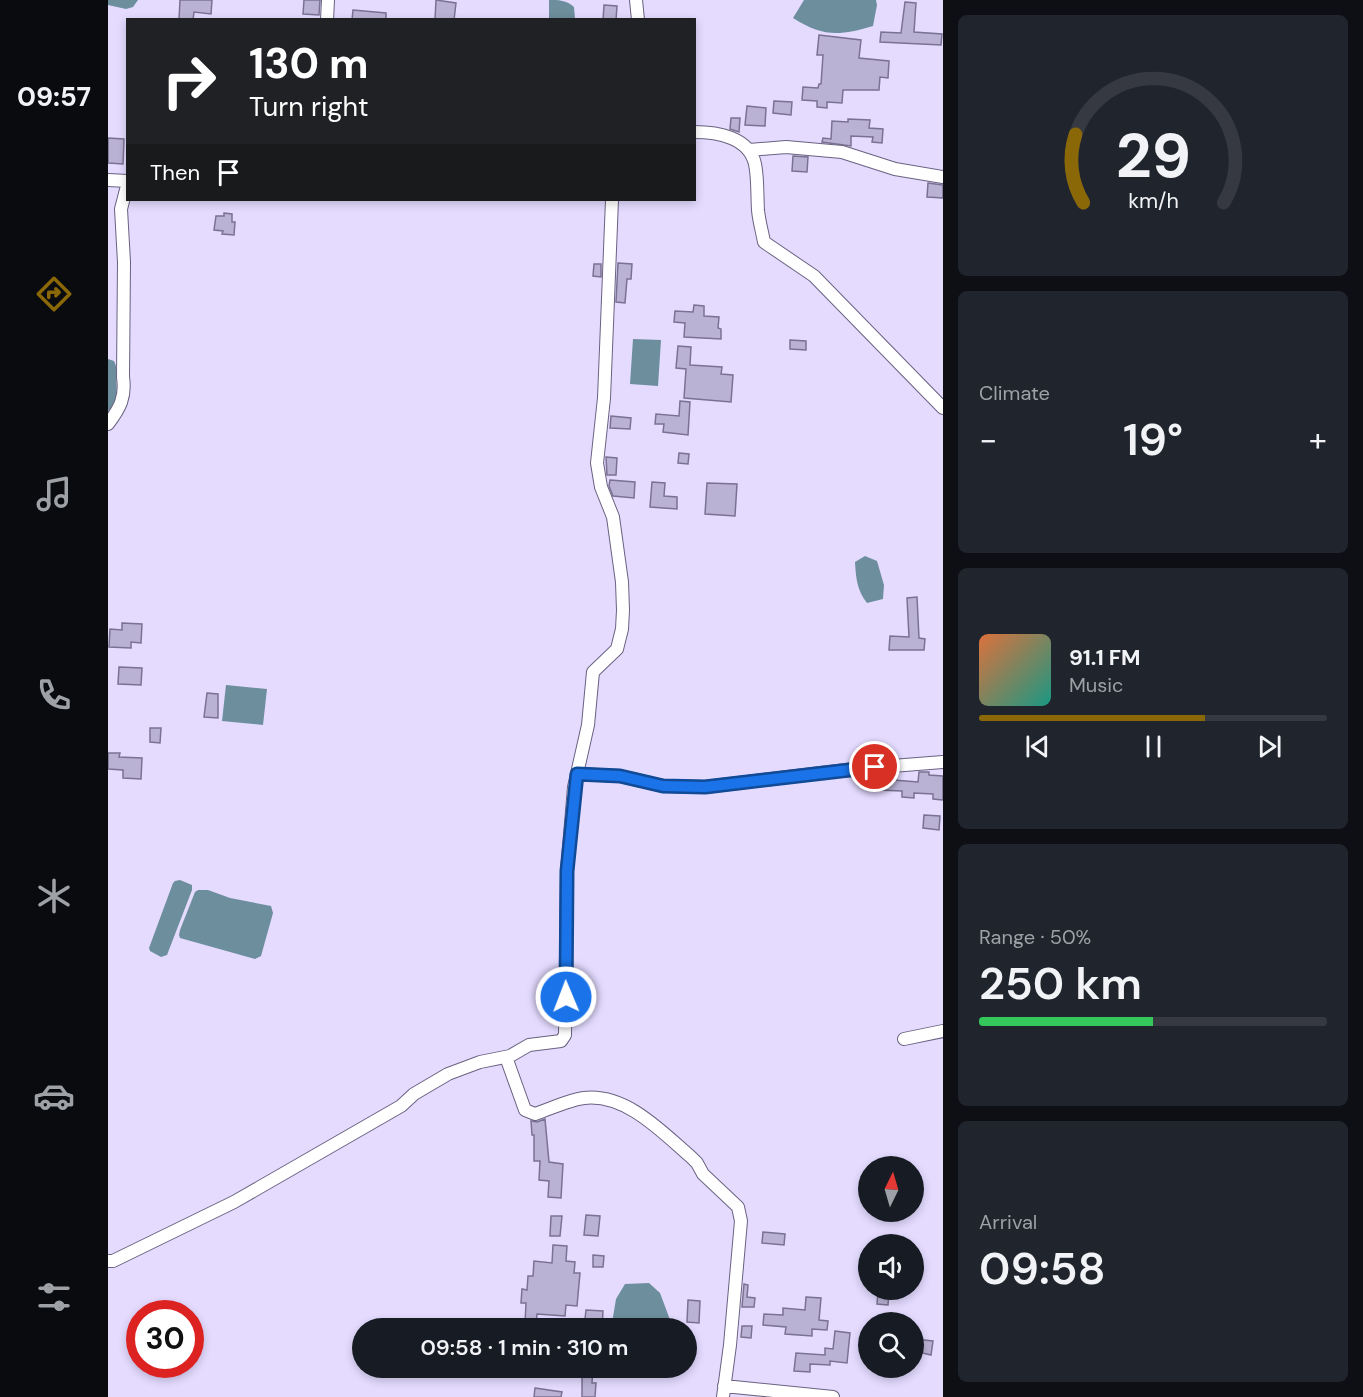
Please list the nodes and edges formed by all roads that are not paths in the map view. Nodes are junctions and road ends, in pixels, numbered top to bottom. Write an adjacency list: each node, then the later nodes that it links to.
1 (328, 0): 3 (street)
2 (636, 0): 4 (street)
3 (327, 18)
4 (638, 18)
5 (696, 132): 6 (street)
6 (749, 150): 7 (street); 12 (street)
7 (943, 177)
8 (108, 180): 9 (street)
9 (126, 182)
10 (126, 190): 13 (street)
11 (612, 201): 15 (street)
12 (943, 408)
13 (108, 424)
14 (943, 762): 15 (street)
15 (577, 774): 18 (street)
16 (943, 1031): 17 (street)
17 (904, 1039)
18 (506, 1057): 19 (street); 20 (street)
19 (108, 1261)
20 (724, 1392): 21 (street)
21 (833, 1397)

